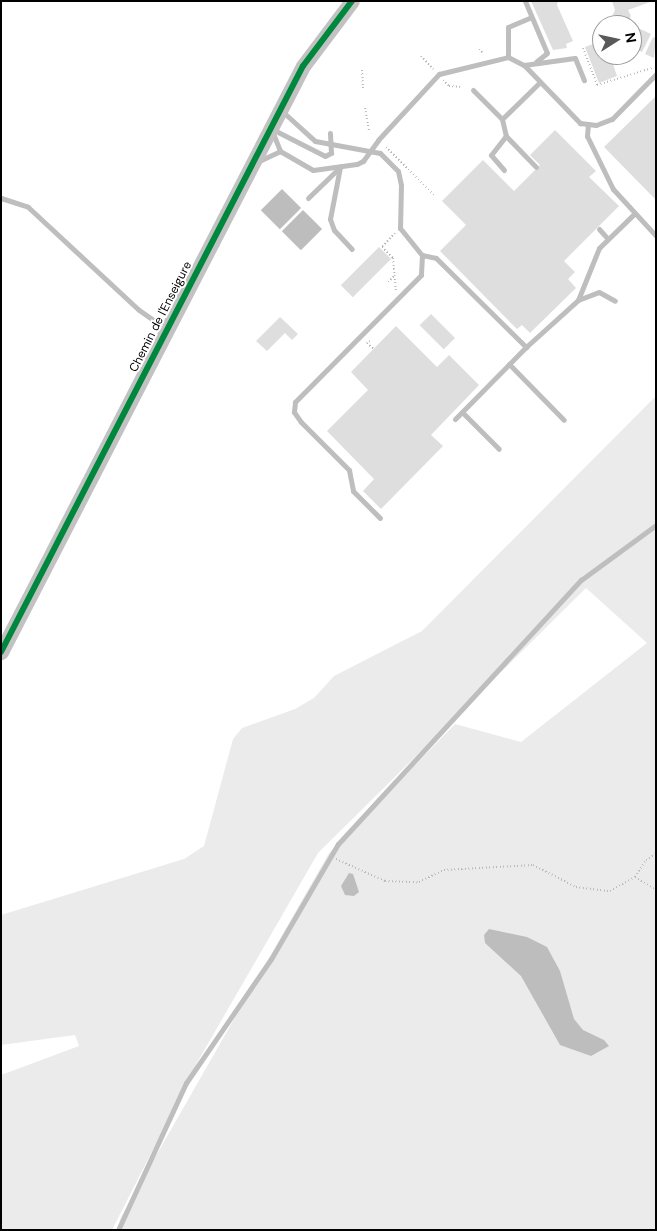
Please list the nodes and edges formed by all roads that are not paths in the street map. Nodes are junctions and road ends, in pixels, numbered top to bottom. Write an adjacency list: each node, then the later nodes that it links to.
1 (352, 1): 13 (street, Chemin de l'Enseigure)
2 (525, 1): 3 (lane)
3 (531, 17): 5 (lane); 7 (lane)
4 (502, 23): 5 (lane)
5 (508, 27): 6 (lane)
6 (508, 57): 8 (lane); 20 (lane)
7 (536, 62): 8 (lane); 10 (lane)
8 (524, 64): 11 (lane)
9 (656, 74): 15 (lane)
10 (584, 80)
11 (540, 82): 14 (lane); 15 (lane)
12 (473, 90): 14 (lane)
13 (280, 110): 16 (street, Chemin de l'Enseigure); 19 (lane)
14 (502, 119): 18 (lane)
15 (588, 124): 28 (lane)
16 (271, 128): 19 (lane); 21 (lane); 22 (street, Chemin de l'Enseigure)
17 (330, 133): 19 (lane)
18 (506, 136): 24 (lane); 25 (lane)
19 (330, 146): 20 (lane)
20 (370, 150): 23 (lane); 33 (lane)
21 (280, 151): 22 (lane); 23 (lane)
22 (252, 164): 36 (street, Chemin de l'Enseigure)
23 (340, 166): 27 (lane); 32 (lane)
24 (536, 167)
25 (504, 170)
26 (1, 198): 36 (lane)
27 (308, 198)
28 (635, 213): 30 (lane); 31 (lane)
29 (599, 229): 31 (lane)
30 (656, 236)
31 (608, 239): 34 (lane)
32 (352, 249)
33 (422, 255): 37 (lane); 43 (lane)
34 (578, 300): 35 (lane); 37 (lane)
35 (616, 301)
36 (168, 330): 45 (street, Chemin de l'Enseigure)
37 (526, 347): 38 (lane)
38 (509, 364): 39 (lane); 41 (lane)
39 (462, 412): 40 (lane); 42 (lane)
40 (455, 419)
41 (564, 420)
42 (499, 449)
43 (380, 518)
44 (656, 525): 46 (lane)
45 (1, 652)
46 (118, 1230)

